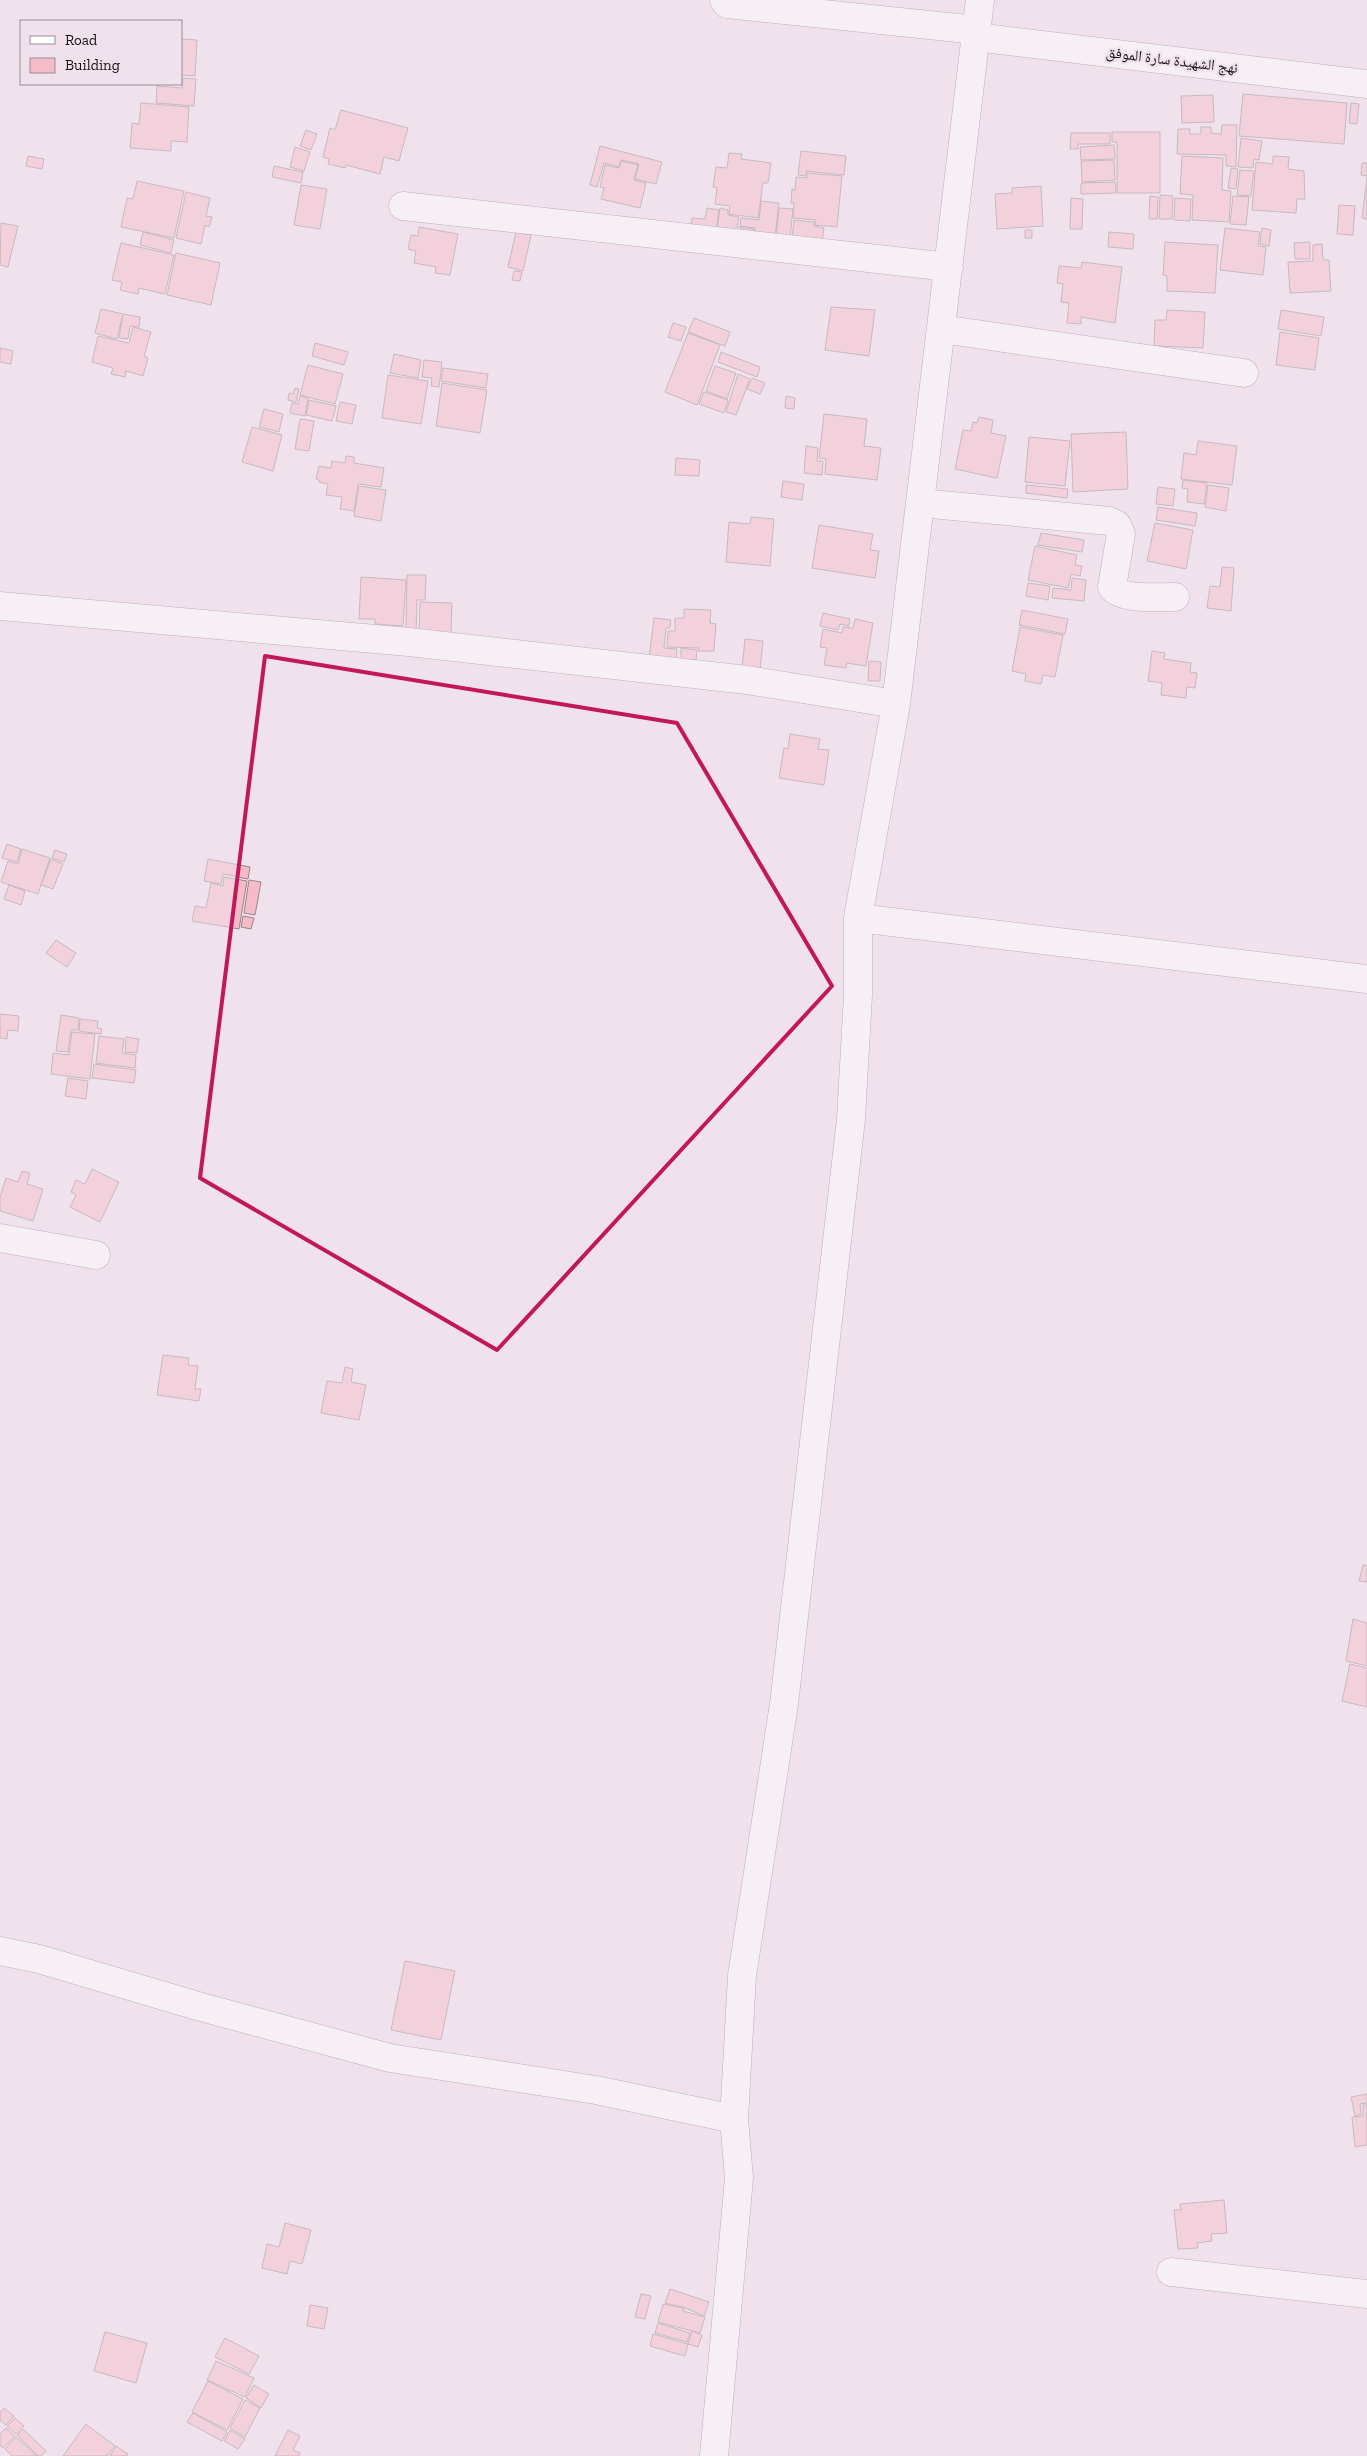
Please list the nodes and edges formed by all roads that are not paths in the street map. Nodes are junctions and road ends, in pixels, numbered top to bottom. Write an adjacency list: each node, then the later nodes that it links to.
1 (724, 0): 3 (street, نهج الشهيدة سارة الموفق)
2 (980, 0): 3 (street)
3 (976, 34): 4 (street, نهج الشهيدة سارة الموفق); 6 (street)
4 (1367, 84)
5 (403, 206): 6 (street)
6 (949, 267): 7 (street)
7 (942, 329): 8 (street); 9 (street)
8 (1244, 373)
9 (921, 503): 10 (street); 12 (street)
10 (1175, 598)
11 (0, 606): 12 (street)
12 (896, 704): 13 (street)
13 (858, 918): 14 (street); 18 (street)
14 (1367, 979)
15 (0, 1238): 16 (street)
16 (96, 1254)
17 (0, 1951): 18 (street)
18 (734, 2119): 21 (street)
19 (1171, 2272): 20 (street)
20 (1367, 2294)
21 (714, 2456)

